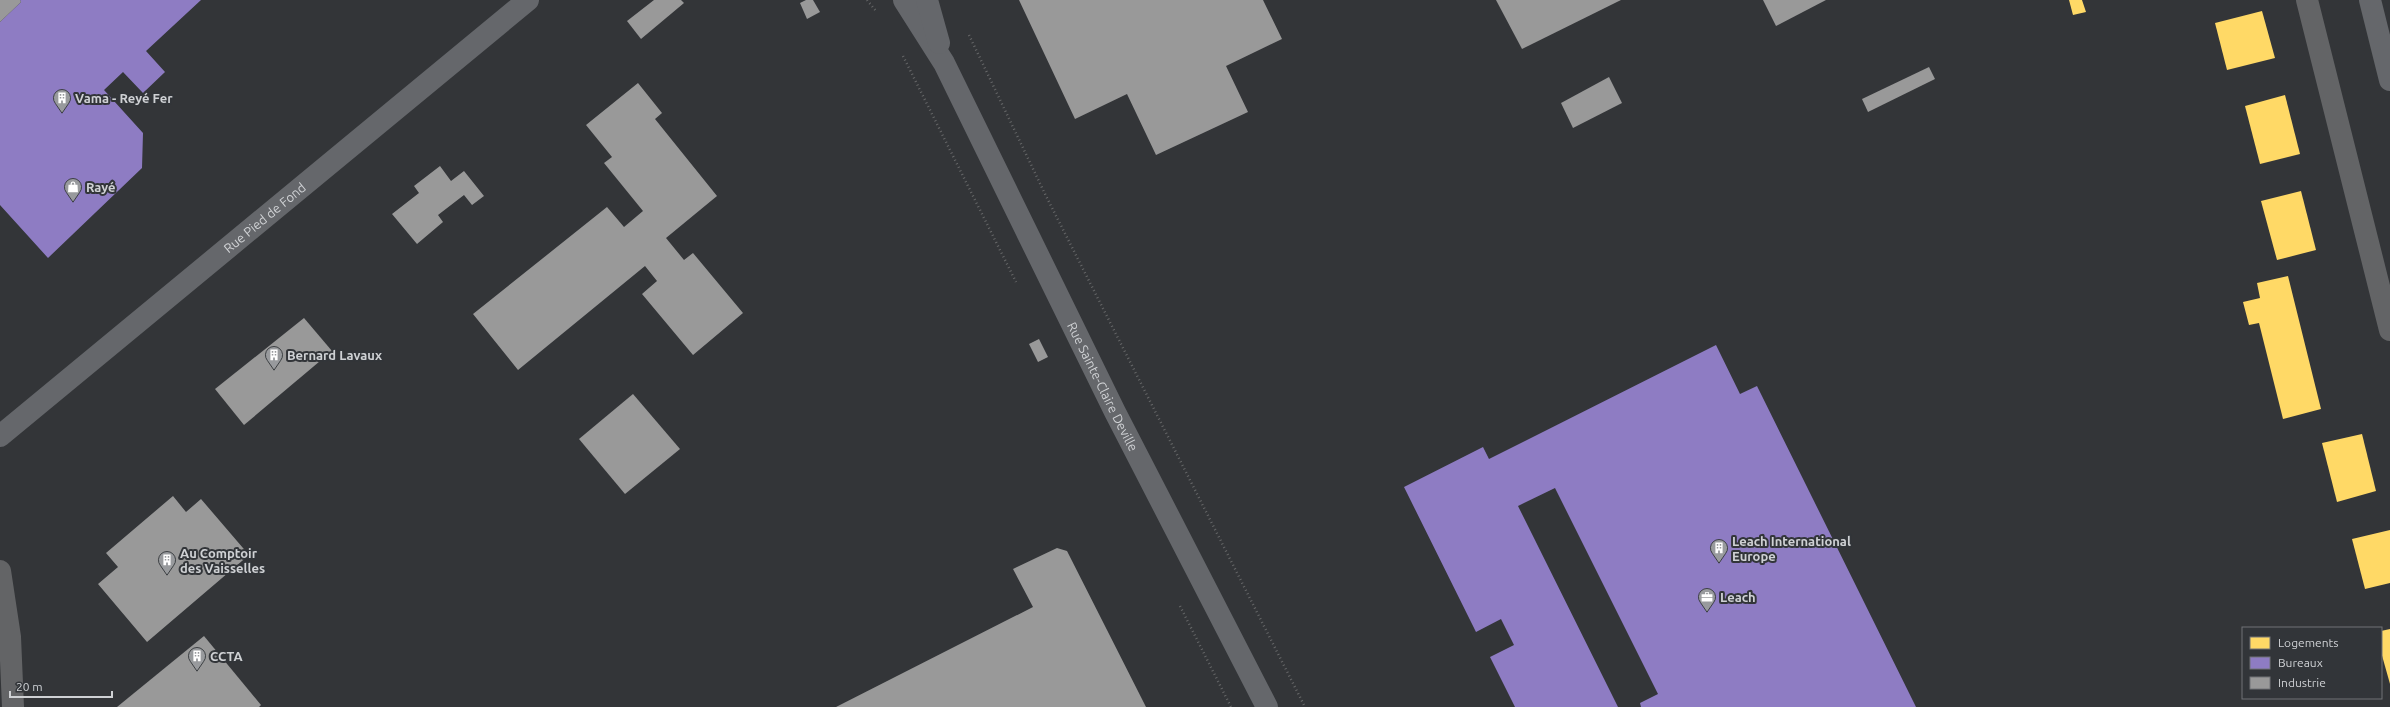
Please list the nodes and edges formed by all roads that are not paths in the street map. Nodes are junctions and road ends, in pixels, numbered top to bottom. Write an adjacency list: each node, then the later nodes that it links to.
1 (528, 0): 9 (main road, Rue Pied de Fond)
2 (904, 0): 6 (main road, Rue Sainte-Claire Deville)
3 (927, 0): 6 (main road, Rue Sainte-Claire Deville)
4 (2307, 0): 8 (street)
5 (2370, 0): 7 (main road)
6 (944, 63): 12 (main road, Rue Sainte-Claire Deville)
7 (2390, 80)
8 (2390, 330)
9 (0, 436)
10 (0, 571): 11 (street)
11 (14, 707)
12 (1267, 707)

